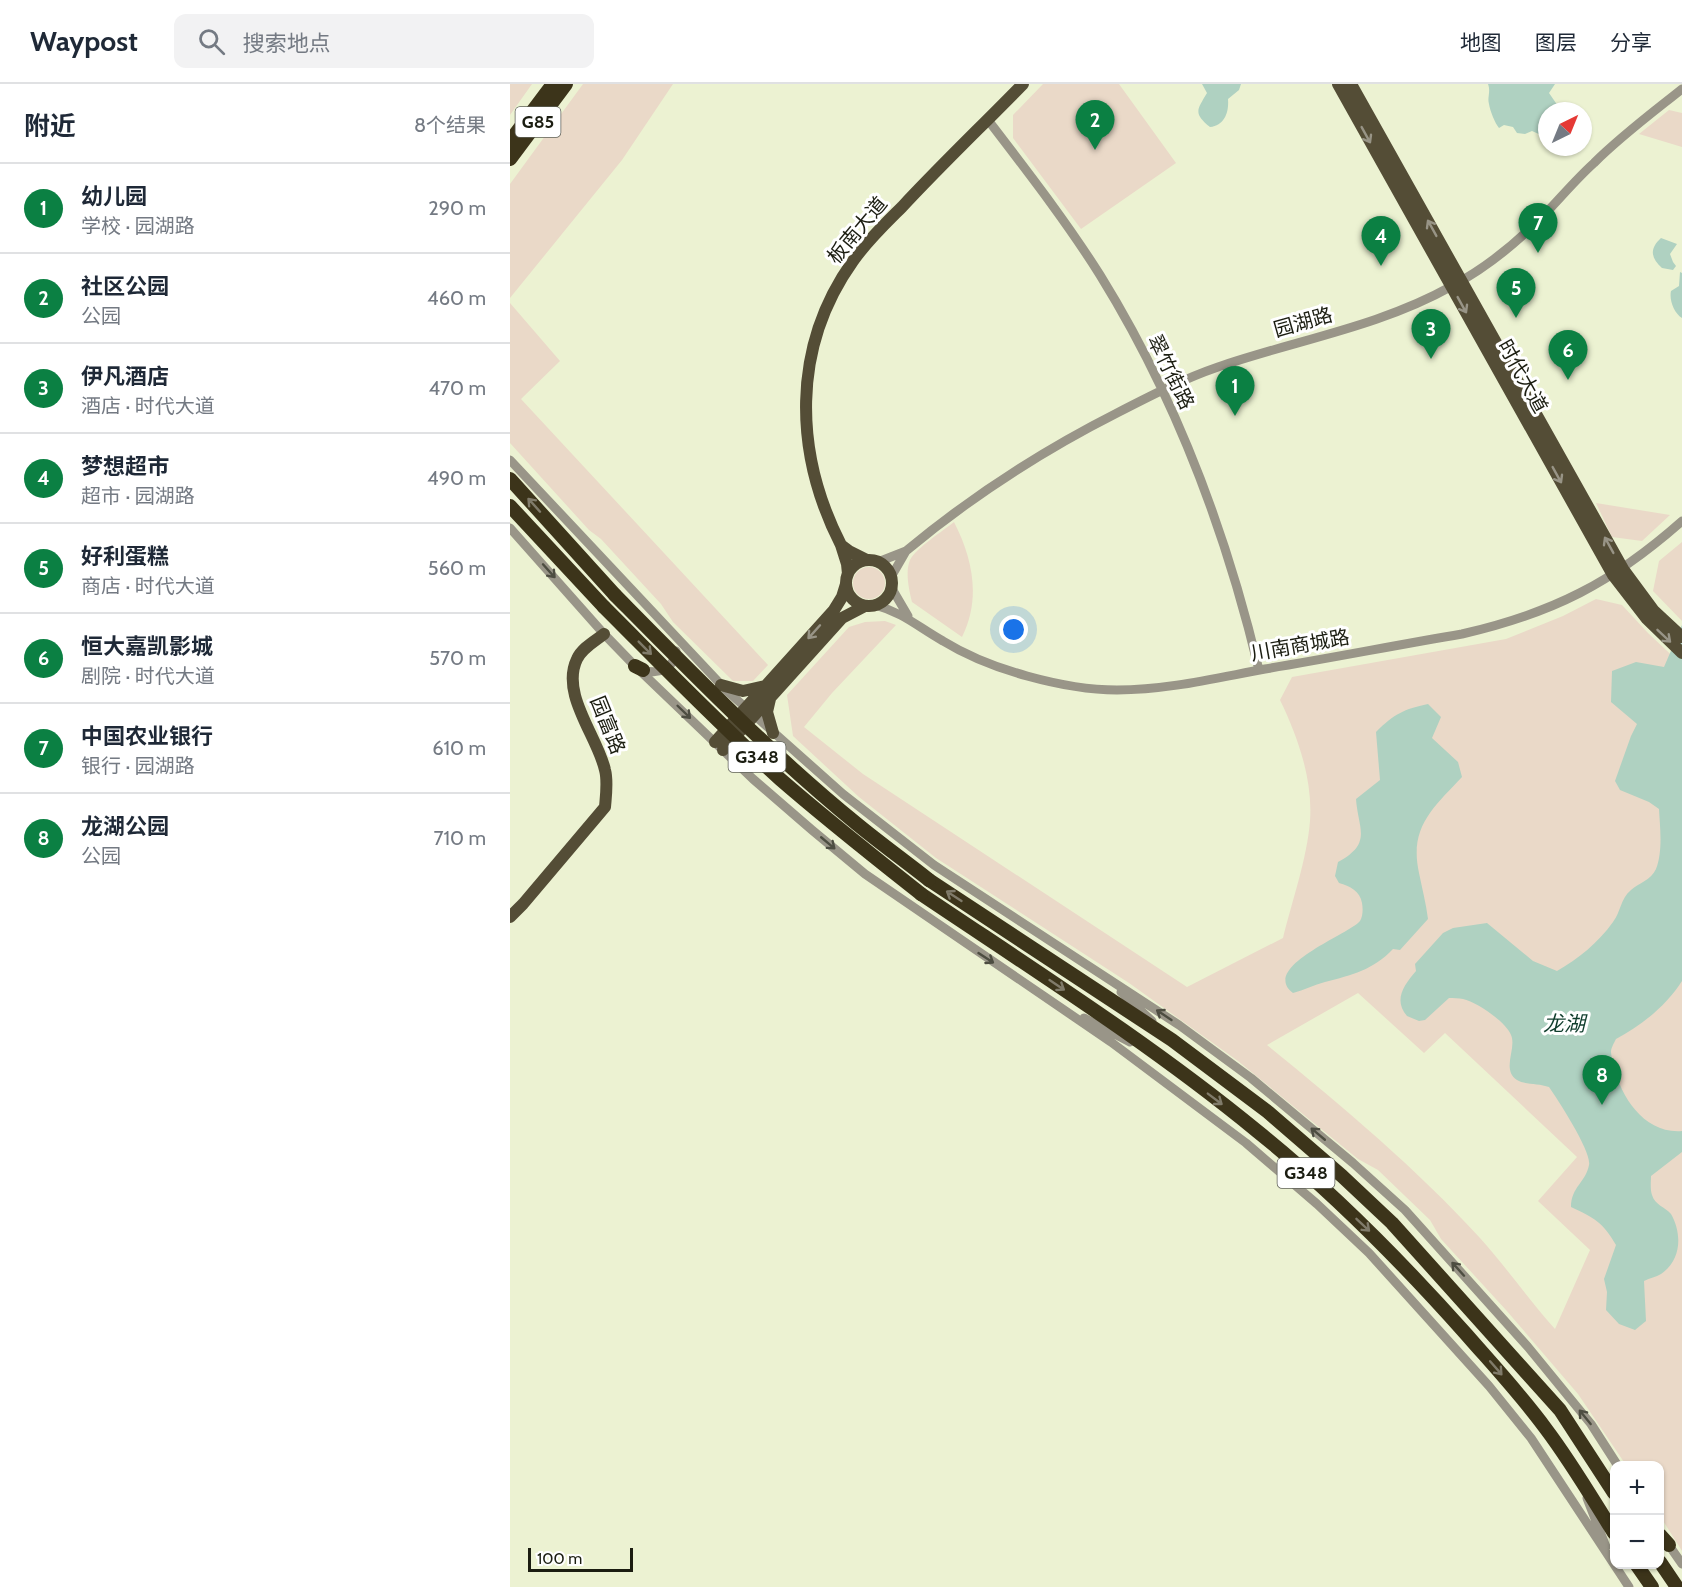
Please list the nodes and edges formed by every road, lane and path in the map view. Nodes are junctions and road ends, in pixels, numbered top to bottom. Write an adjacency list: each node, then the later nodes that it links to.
1 (553, 84): 8 (highway, G85)
2 (566, 84): 9 (highway, G85)
3 (1023, 84): 7 (main road, 板南大道)
4 (1338, 84): 10 (main road, 时代大道, one-way to 10)
5 (1351, 84): 10 (main road, 时代大道, one-way to 5)
6 (1682, 89): 10 (street, 园湖路)
7 (988, 120): 11 (street, 翠竹街路); 17 (main road, 板南大道)
8 (510, 141)
9 (510, 159)
10 (1456, 284): 11 (street, 园湖路); 20 (main road, 时代大道)
11 (1162, 390): 18 (street, 园湖路); 31 (street, 翠竹街路)
12 (510, 460): 27 (street)
13 (510, 478): 42 (highway, G348, one-way to 13, bridge)
14 (510, 506): 43 (highway, G348, one-way to 43, bridge)
15 (1682, 521): 20 (street, 川南商城路)
16 (510, 528): 26 (street, one-way to 26)
17 (841, 545): 19 (main road); 21 (main road, 板南大道)
18 (906, 551): 19 (street); 22 (street)
19 (872, 561): 21 (main road); 22 (main road)
20 (1618, 572): 24 (main road, 时代大道); 31 (street, 川南商城路)
21 (847, 580): 23 (main road); 33 (main road, one-way to 33)
22 (891, 582): 23 (main road); 25 (street)
23 (870, 605): 25 (street); 33 (main road)
24 (1650, 615): 28 (main road); 29 (main road, one-way to 29)
25 (909, 618): 31 (street, 川南商城路)
26 (604, 634): 30 (street); 39 (main road, 园富路)
27 (672, 634): 30 (street); 32 (street)
28 (1682, 637)
29 (1682, 652)
30 (639, 668): 36 (street, one-way to 36)
31 (1259, 670)
32 (721, 685): 33 (main road); 34 (street)
33 (769, 691): 34 (main road); 35 (main road)
34 (750, 712): 35 (street); 36 (main road)
35 (773, 733): 37 (street)
36 (719, 746): 38 (street)
37 (843, 794): 38 (street); 40 (street)
38 (812, 830): 41 (street, one-way to 41)
39 (510, 916)
40 (1101, 973): 42 (street); 44 (street, one-way to 40)
41 (1053, 1002): 43 (street); 52 (street)
42 (1172, 1040): 45 (highway, G348)
43 (1159, 1057): 47 (highway, G348, one-way to 47)
44 (1615, 1461)
45 (1598, 1467): 46 (highway); 48 (highway, G348)
46 (1610, 1480)
47 (1581, 1482): 49 (highway, G348); 51 (street)
48 (1610, 1486)
49 (1610, 1527)
50 (1664, 1538): 53 (street)
51 (1610, 1558)
52 (1610, 1562)
53 (1682, 1564)
54 (1615, 1569): 57 (street)
55 (1639, 1569): 58 (highway)
56 (1664, 1569): 59 (highway)
57 (1629, 1587)
58 (1652, 1587)
59 (1677, 1587)

